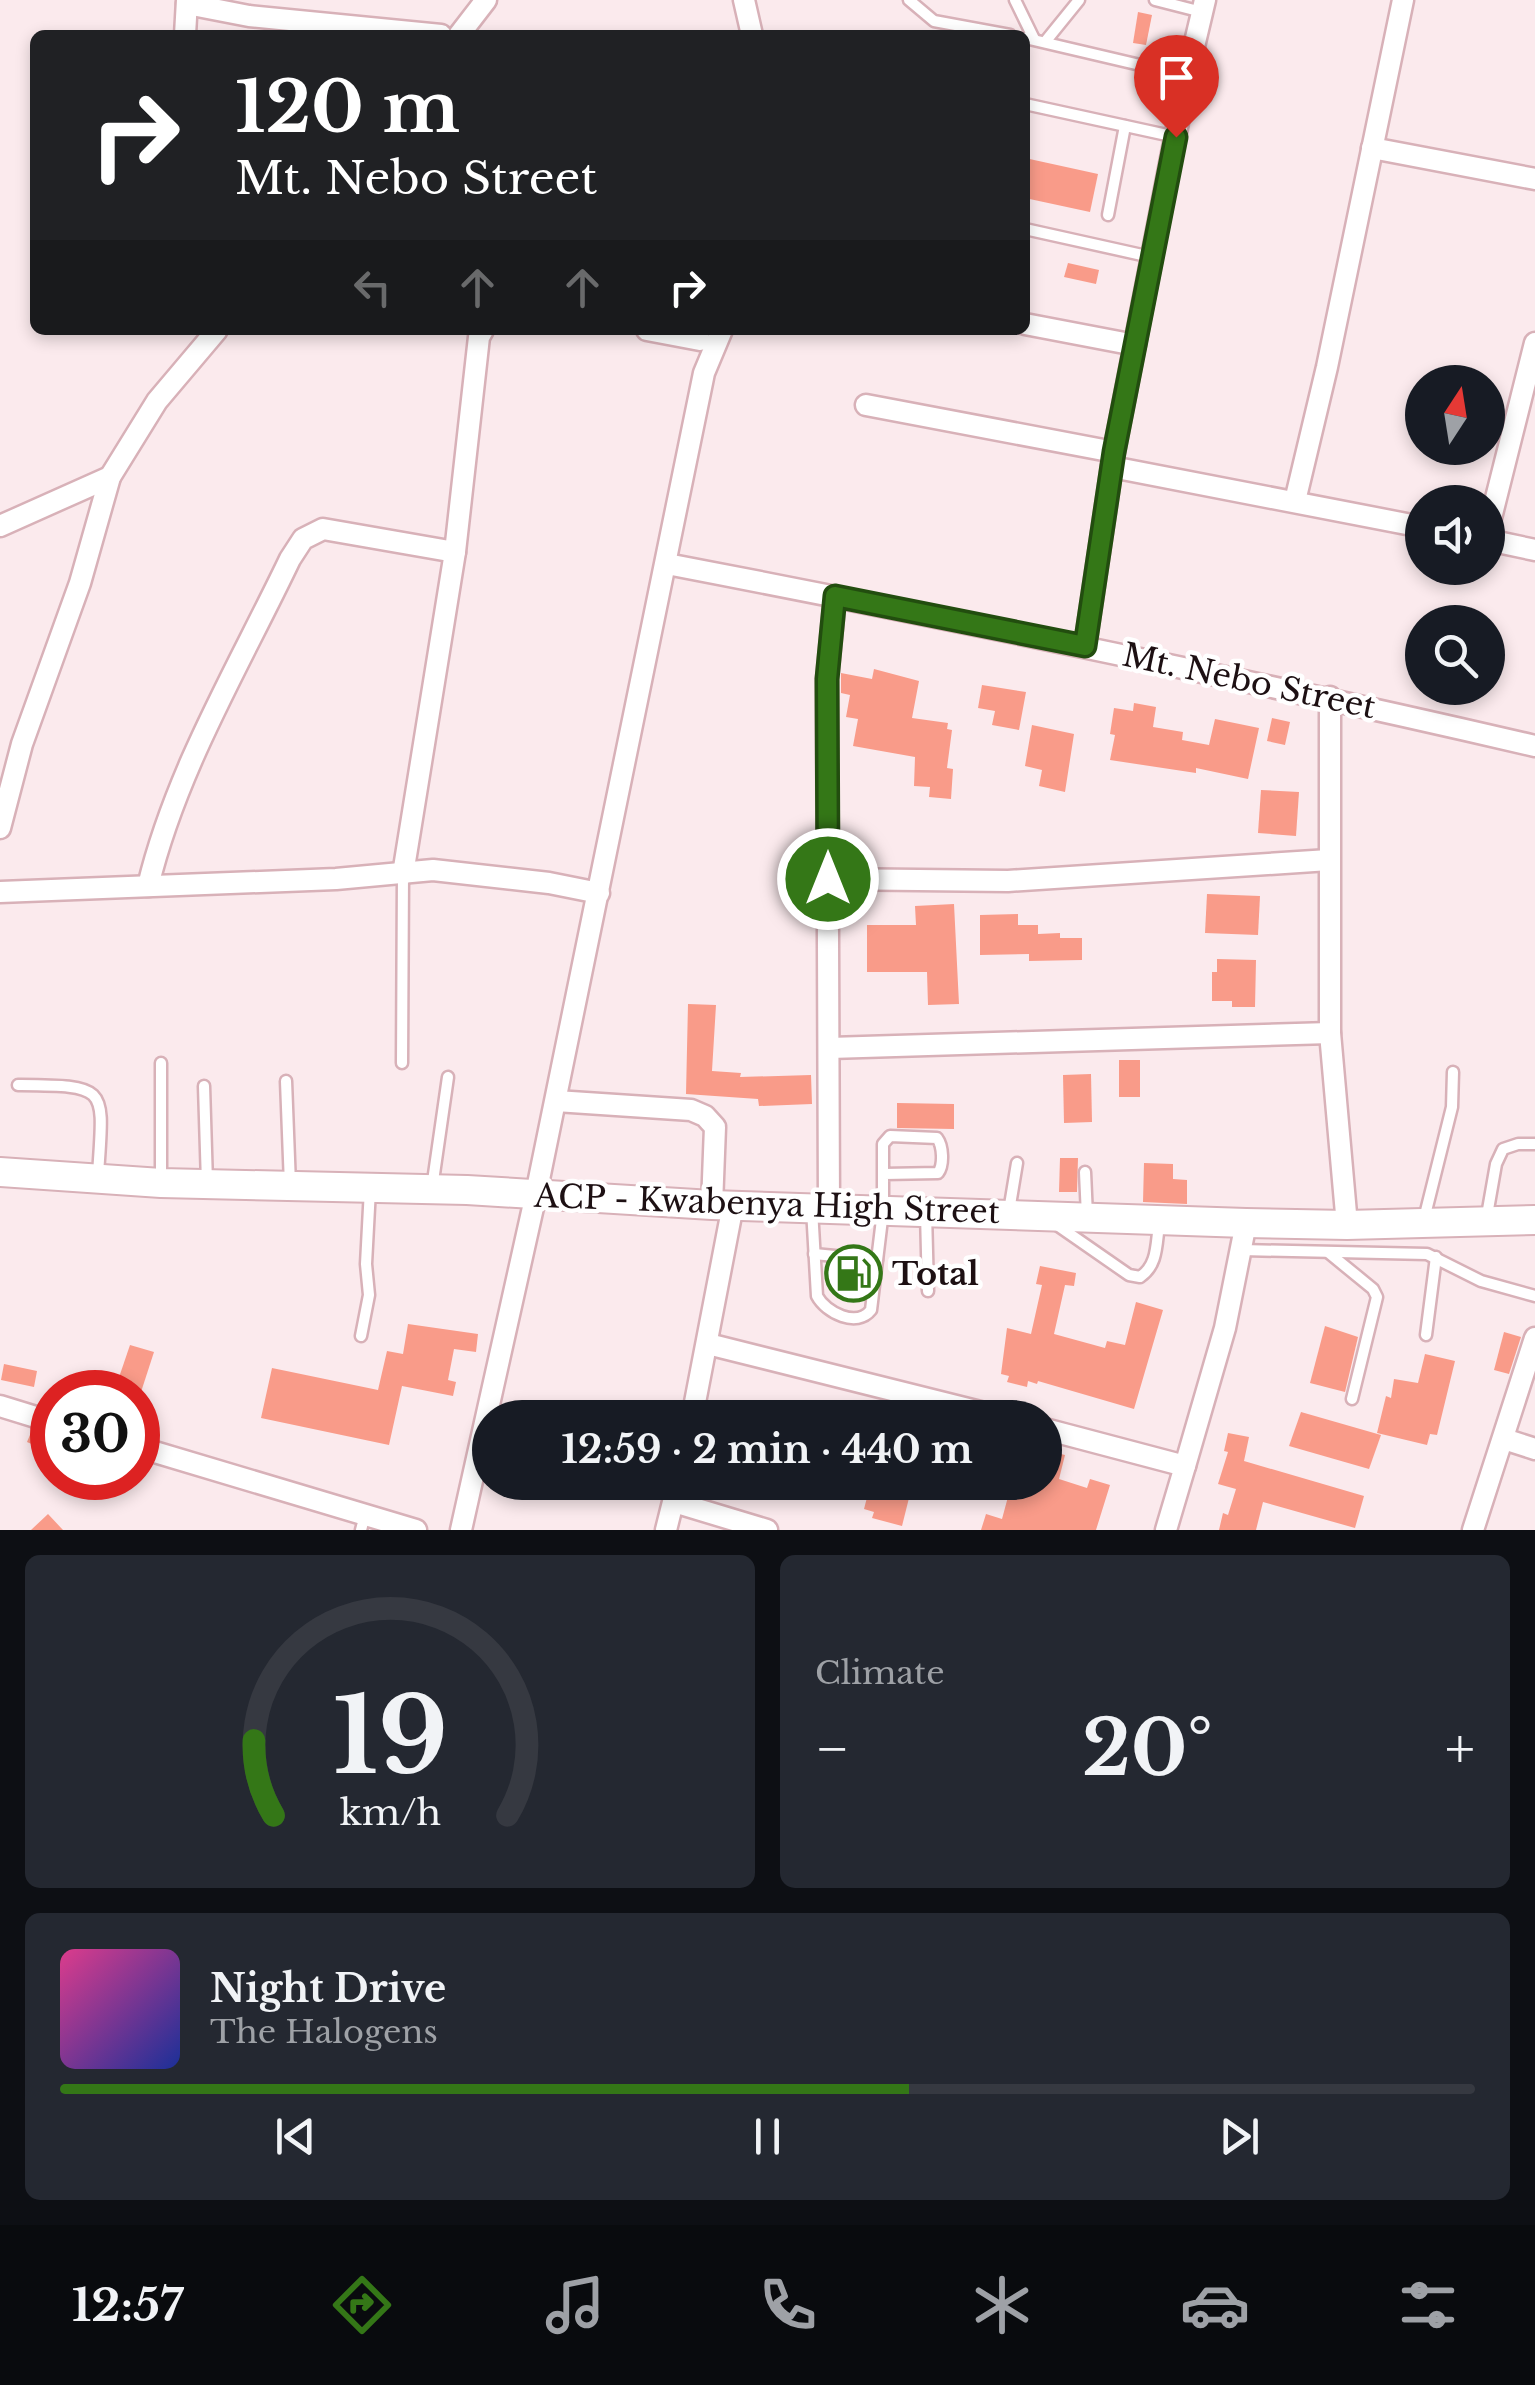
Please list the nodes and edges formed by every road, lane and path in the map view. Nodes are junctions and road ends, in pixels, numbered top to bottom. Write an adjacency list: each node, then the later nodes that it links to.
1 (486, 0): 12 (street)
2 (744, 0): 13 (street)
3 (909, 0): 14 (lane)
4 (1015, 0): 15 (lane)
5 (1079, 0): 15 (lane)
6 (1154, 0): 9 (lane)
7 (1402, 0): 20 (street)
8 (187, 2): 10 (street); 11 (street)
9 (1204, 6): 16 (street)
10 (185, 30)
11 (390, 30)
12 (462, 30)
13 (751, 30)
14 (983, 30)
15 (1035, 40): 16 (lane)
16 (1187, 76): 19 (street)
17 (1030, 105): 18 (lane)
18 (1125, 126): 19 (lane); 22 (lane)
19 (1176, 137): 24 (street)
20 (1372, 148): 21 (street); 37 (street)
21 (1535, 179)
22 (1108, 216)
23 (1030, 230): 24 (lane)
24 (1152, 257): 31 (street)
25 (1030, 325): 31 (street)
26 (213, 335): 35 (street)
27 (480, 335): 42 (street)
28 (700, 335): 32 (street)
29 (720, 335): 32 (street)
30 (1535, 343): 36 (street)
31 (1135, 345): 34 (street)
32 (704, 373): 43 (street)
33 (866, 405): 34 (street)
34 (1113, 460): 37 (street); 45 (street)
35 (110, 477): 39 (street); 48 (street)
36 (1499, 485)
37 (1295, 501): 38 (street)
38 (1405, 524)
39 (0, 526)
40 (1505, 544): 41 (street)
41 (1535, 550)
42 (455, 552): 50 (street); 52 (street)
43 (667, 564): 44 (street, Mt. Nebo Street); 54 (street)
44 (835, 596): 45 (street, Mt. Nebo Street); 51 (street)
45 (1085, 646): 46 (street, Mt. Nebo Street)
46 (1330, 697): 47 (street, Mt. Nebo Street); 49 (street)
47 (1535, 746)
48 (0, 828)
49 (1329, 860): 51 (street); 55 (street)
50 (403, 874): 52 (street); 54 (street); 58 (lane)
51 (828, 879): 56 (street)
52 (148, 886): 53 (street)
53 (0, 892)
54 (599, 893): 64 (street)
55 (1330, 1033): 56 (street); 88 (street)
56 (830, 1048): 78 (street)
57 (161, 1062): 71 (lane)
58 (402, 1064)
59 (1453, 1072): 87 (lane)
60 (448, 1077): 75 (lane)
61 (286, 1082): 73 (lane)
62 (18, 1085): 70 (lane)
63 (204, 1086): 72 (lane)
64 (556, 1101): 76 (street); 77 (street)
65 (1535, 1144): 86 (lane)
66 (1017, 1163): 81 (lane)
67 (0, 1172): 70 (main road, ACP - Kwabenya High Street)
68 (1085, 1172): 83 (lane)
69 (884, 1174): 69 (lane); 79 (lane)
70 (97, 1180): 71 (main road, ACP - Kwabenya High Street)
71 (160, 1184): 72 (main road, ACP - Kwabenya High Street)
72 (207, 1184): 73 (main road, ACP - Kwabenya High Street)
73 (290, 1186): 74 (main road, ACP - Kwabenya High Street)
74 (370, 1188): 75 (main road, ACP - Kwabenya High Street); 97 (lane)
75 (432, 1190): 76 (main road, ACP - Kwabenya High Street)
76 (536, 1194): 77 (main road, ACP - Kwabenya High Street); 114 (street)
77 (723, 1205): 78 (main road, ACP - Kwabenya High Street); 99 (street)
78 (821, 1208): 79 (main road, ACP - Kwabenya High Street); 91 (lane)
79 (883, 1211): 80 (main road, ACP - Kwabenya High Street); 93 (lane)
80 (926, 1212): 81 (main road, ACP - Kwabenya High Street); 94 (lane)
81 (1008, 1214): 82 (main road, ACP - Kwabenya High Street)
82 (1044, 1215): 83 (main road, ACP - Kwabenya High Street); 84 (lane)
83 (1087, 1216): 84 (main road, ACP - Kwabenya High Street)
84 (1160, 1219): 89 (main road, ACP - Kwabenya High Street)
85 (1535, 1220): 86 (main road, ACP - Kwabenya High Street)
86 (1486, 1222): 87 (main road, ACP - Kwabenya High Street)
87 (1423, 1223): 88 (main road, ACP - Kwabenya High Street)
88 (1347, 1225): 89 (main road, ACP - Kwabenya High Street)
89 (1244, 1237): 90 (lane); 109 (street)
90 (1328, 1252): 92 (lane); 100 (lane)
91 (814, 1254): 93 (lane); 93 (lane)
92 (1436, 1256): 95 (lane); 96 (lane)
93 (877, 1260)
94 (928, 1291)
95 (1535, 1296)
96 (1426, 1335)
97 (361, 1336)
98 (1535, 1338): 106 (street)
99 (708, 1344): 101 (street); 102 (street)
100 (1352, 1399)
101 (696, 1400)
102 (932, 1400)
103 (0, 1406): 104 (street)
104 (30, 1415)
105 (1062, 1433): 109 (street)
106 (1504, 1439): 107 (street); 118 (street)
107 (1535, 1449)
108 (160, 1455): 112 (street)
109 (1184, 1466): 117 (street)
110 (674, 1500): 115 (street)
111 (695, 1500): 116 (street)
112 (363, 1523): 113 (street)
113 (416, 1530)
114 (461, 1530)
115 (666, 1530)
116 (767, 1530)
117 (1166, 1530)
118 (1473, 1530)

